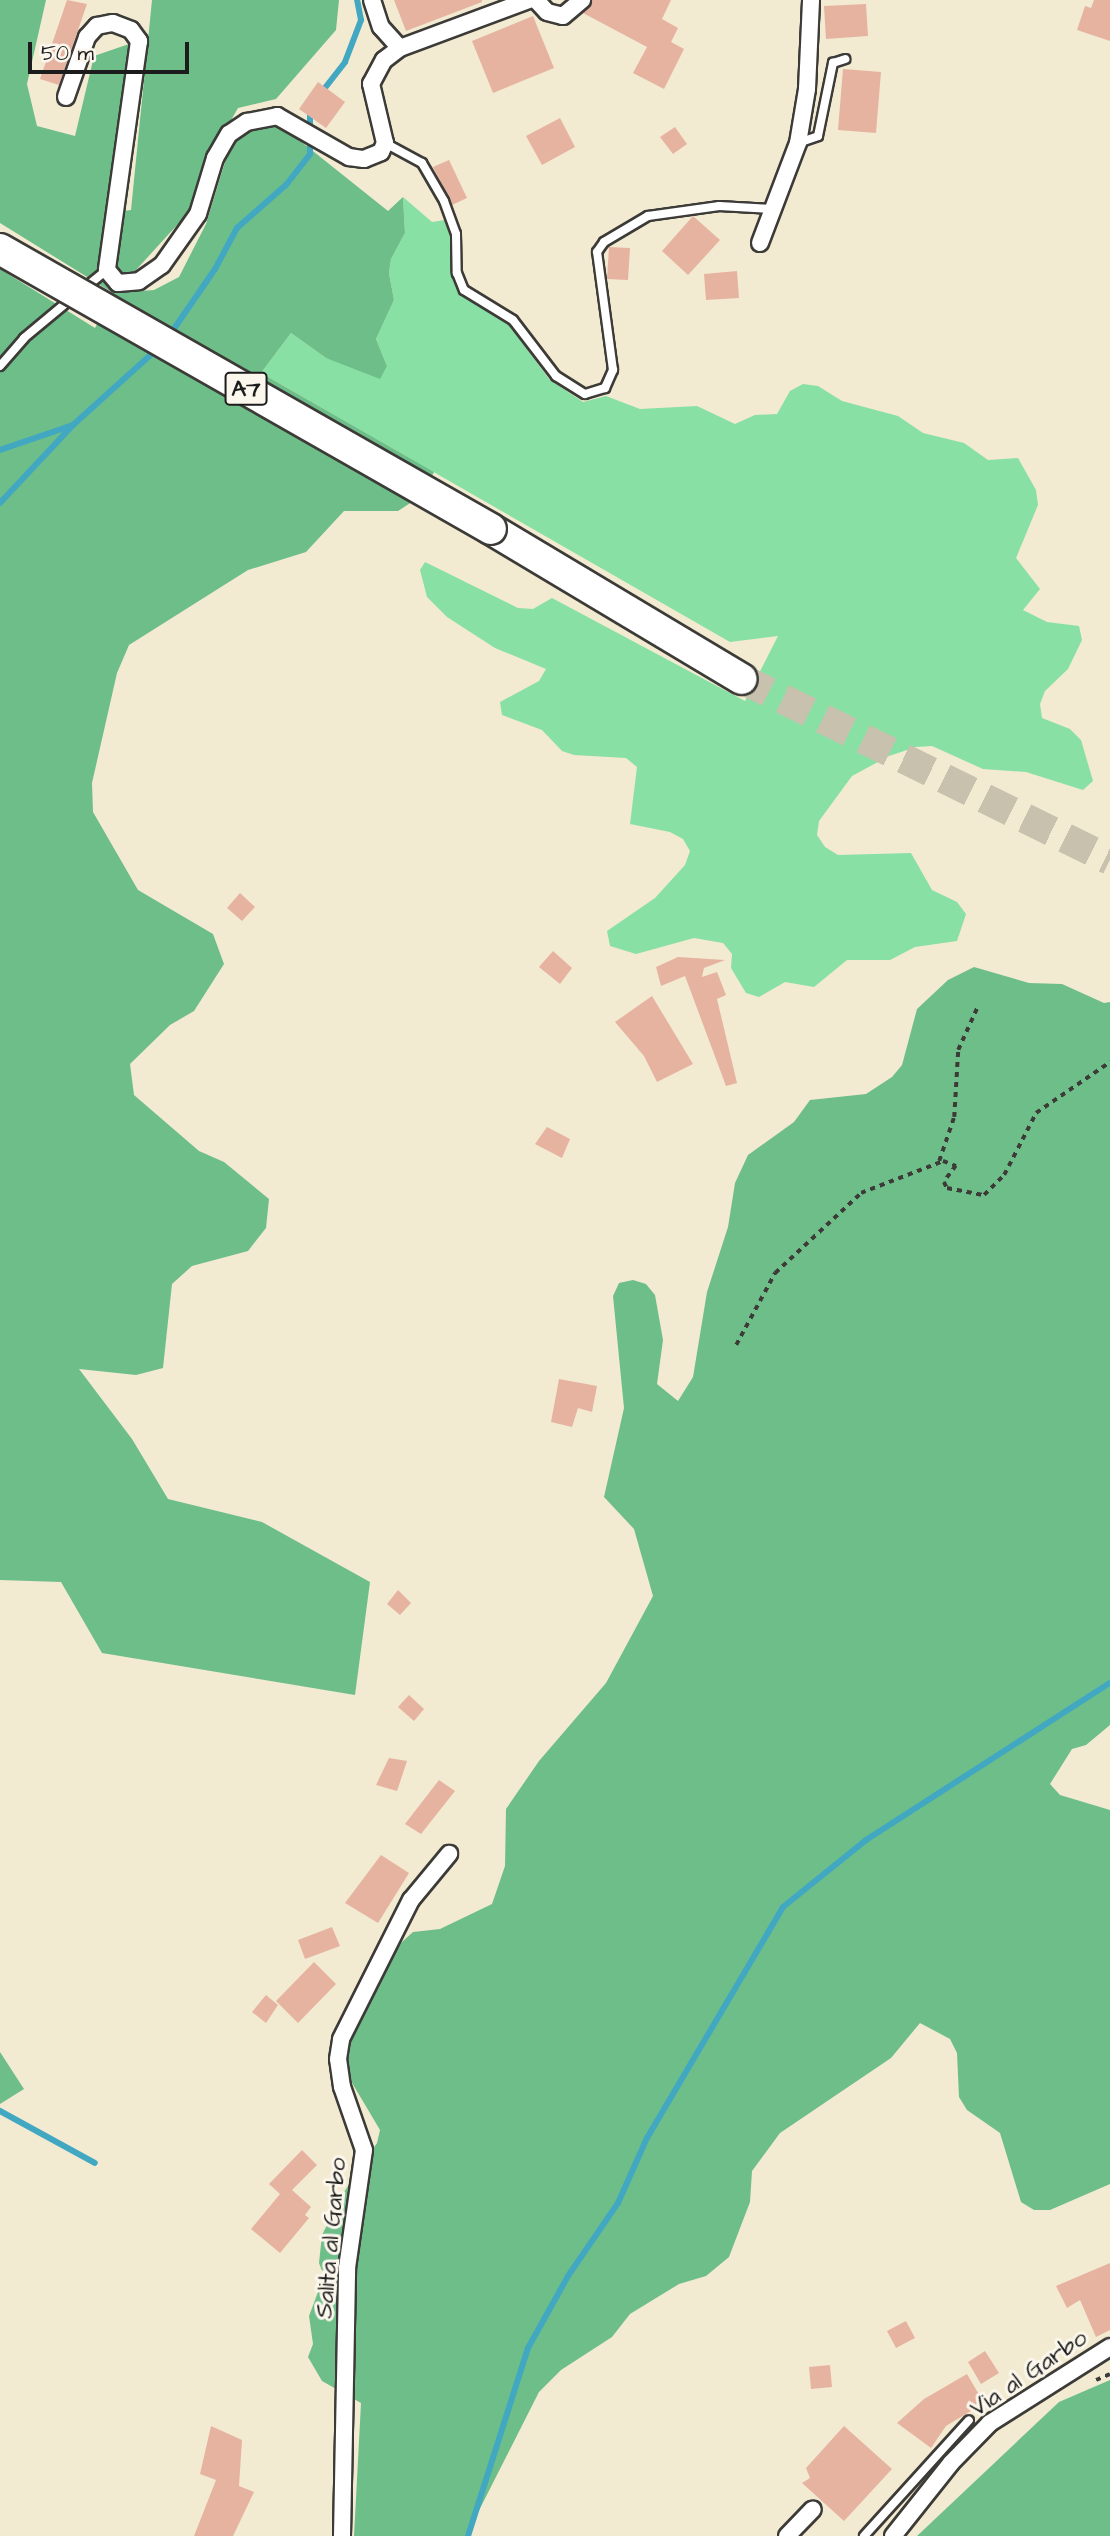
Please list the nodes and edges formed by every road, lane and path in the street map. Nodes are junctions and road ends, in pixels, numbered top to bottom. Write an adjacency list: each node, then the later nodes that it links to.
1 (372, 0): 6 (street)
2 (529, 0): 6 (street)
3 (536, 0): 4 (street)
4 (582, 0)
5 (811, 0): 10 (street)
6 (400, 48): 9 (street)
7 (845, 59): 10 (lane)
8 (66, 97): 14 (street)
9 (385, 143): 11 (lane); 14 (street)
10 (798, 143): 11 (street)
11 (776, 207): 12 (street)
12 (760, 243)
13 (0, 249): 16 (highway, A7, bridge)
14 (107, 270): 15 (lane)
15 (0, 366)
16 (742, 679)
17 (978, 1006): 19 (path)
18 (1110, 1062): 19 (path)
19 (939, 1161): 20 (path)
20 (736, 1345)
21 (449, 1854): 25 (street, Salita al Garbo)
22 (1110, 2347): 28 (street, Via al Garbo)
23 (969, 2420): 27 (lane)
24 (813, 2509): 26 (street)
25 (342, 2536)
26 (787, 2536)
27 (864, 2536)
28 (893, 2536)

